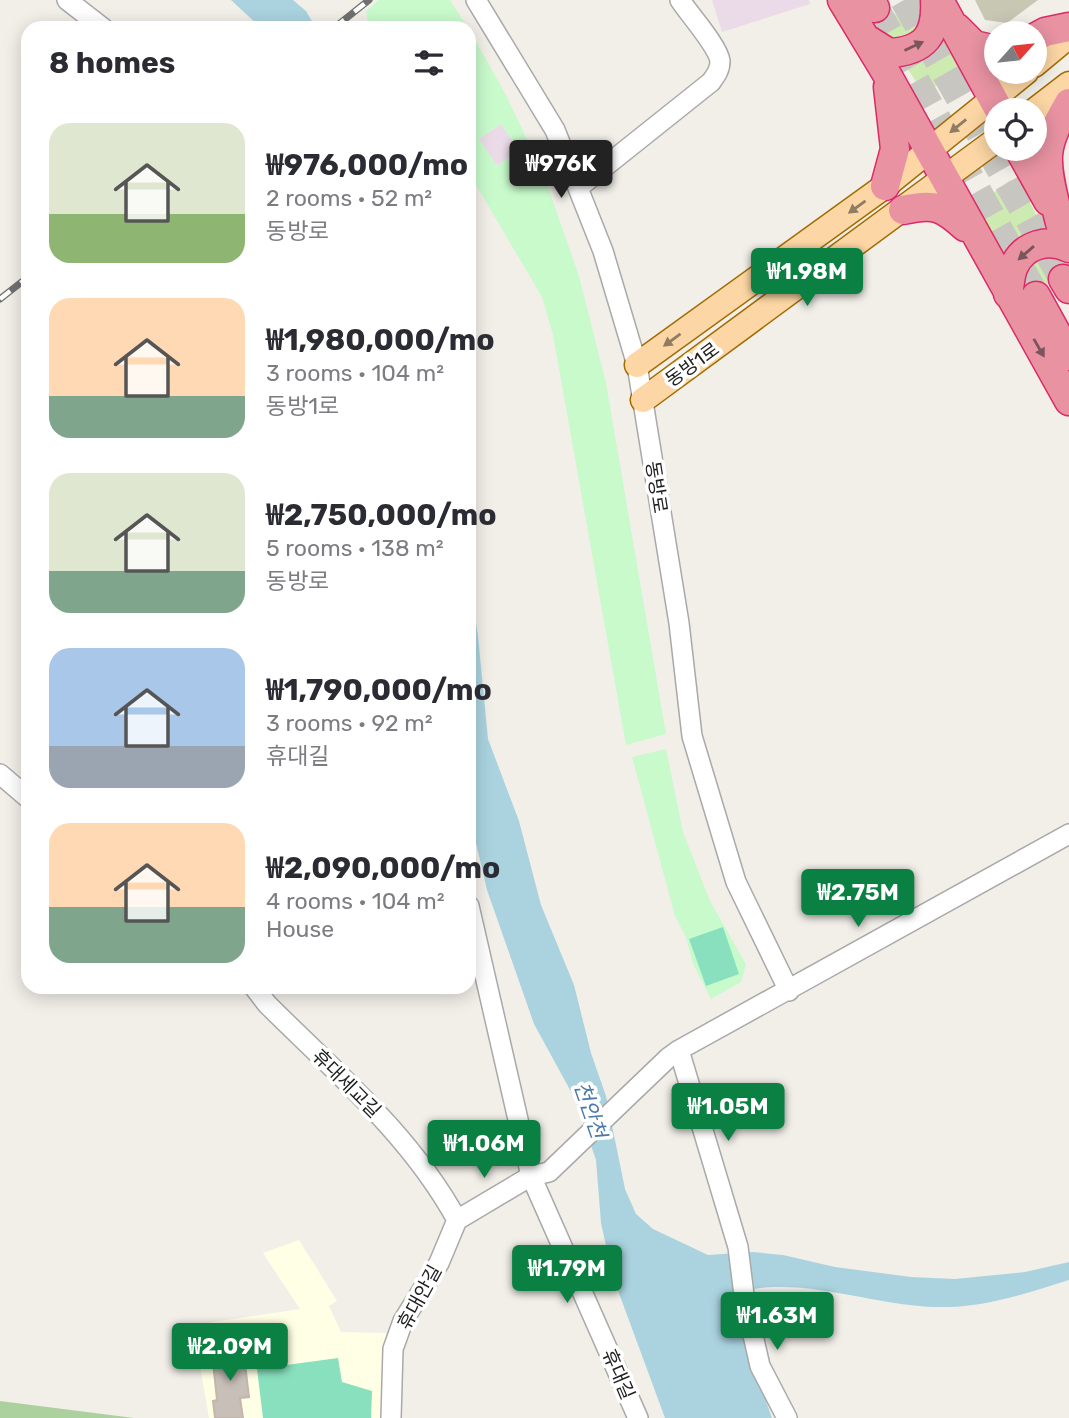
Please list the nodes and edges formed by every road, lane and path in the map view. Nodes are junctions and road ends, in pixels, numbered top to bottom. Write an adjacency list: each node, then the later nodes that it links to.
1 (67, 0): 6 (street)
2 (476, 0): 26 (street, 동방로)
3 (680, 0): 26 (street)
4 (842, 0): 10 (highway)
5 (942, 6): 10 (highway, one-way to 5); 11 (highway); 16 (highway)
6 (94, 21)
7 (1069, 27): 8 (highway)
8 (1047, 32)
9 (1069, 36): 12 (main road)
10 (863, 37): 13 (highway)
11 (984, 47)
12 (1047, 54)
13 (886, 71): 21 (highway); 25 (highway)
14 (1015, 84): 17 (main road, 동방1로)
15 (1069, 85): 18 (main road)
16 (993, 98)
17 (1002, 98)
18 (1047, 101)
19 (1069, 103): 28 (highway)
20 (984, 112): 21 (main road, 동방1로, one-way to 21)
21 (929, 149): 24 (highway); 25 (main road, 동방1로)
22 (984, 149): 24 (main road, 동방1로)
23 (1025, 161): 28 (highway)
24 (944, 179): 27 (main road, 동방1로); 29 (highway)
25 (885, 186): 32 (main road, 동방1로, one-way to 32)
26 (578, 188): 32 (street, 동방로)
27 (903, 210): 29 (highway); 33 (main road, 동방1로)
28 (1066, 236): 30 (highway, one-way to 30)
29 (988, 256): 30 (highway)
30 (1022, 295): 31 (highway); 34 (highway, one-way to 34)
31 (1069, 356)
32 (637, 365): 33 (street, 동방로)
33 (643, 400): 39 (street, 동방로)
34 (1069, 401)
35 (0, 774): 36 (street)
36 (21, 792)
37 (1069, 834): 39 (street)
38 (476, 932): 42 (street, 휴대길)
39 (789, 991): 41 (street)
40 (259, 994): 43 (street, 휴대세교길)
41 (673, 1054): 42 (street); 46 (street)
42 (540, 1174): 43 (street); 45 (street, 휴대길)
43 (457, 1220): 44 (street, 휴대안길)
44 (391, 1418)
45 (638, 1418)
46 (787, 1418)

